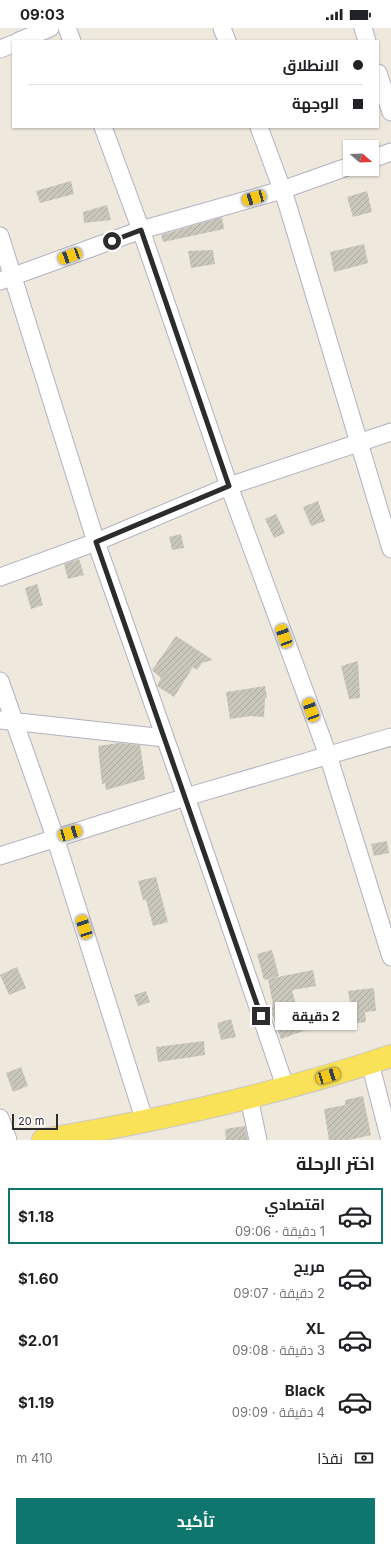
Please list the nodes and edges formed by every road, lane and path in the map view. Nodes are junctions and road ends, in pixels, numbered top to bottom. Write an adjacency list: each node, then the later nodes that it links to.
1 (50, 28): 5 (street)
2 (67, 28): 6 (street)
3 (222, 28): 7 (street)
4 (363, 28): 8 (street)
5 (21, 40)
6 (72, 40)
7 (227, 40)
8 (367, 40)
9 (12, 44): 10 (street)
10 (0, 49)
11 (379, 76): 12 (street)
12 (391, 112)
13 (103, 128): 19 (street)
14 (259, 128): 18 (street)
15 (391, 152): 16 (street)
16 (379, 156)
17 (343, 168): 18 (street)
18 (282, 190): 19 (street); 23 (street)
19 (141, 230): 21 (street); 24 (street)
20 (0, 236): 21 (street)
21 (7, 279): 25 (street)
22 (391, 432): 23 (street)
23 (358, 444): 24 (street); 26 (street)
24 (229, 486): 25 (street); 32 (street)
25 (96, 542): 27 (street); 31 (street)
26 (391, 549)
27 (0, 577)
28 (0, 681): 29 (street)
29 (7, 720): 31 (street); 34 (street)
30 (391, 737): 32 (street)
31 (165, 738): 33 (street)
32 (328, 755): 33 (street); 36 (street)
33 (186, 797): 34 (street); 39 (street)
34 (55, 837): 35 (street); 42 (street)
35 (0, 856)
36 (391, 957)
37 (391, 1056): 38 (main road)
38 (370, 1063): 39 (main road); 47 (street)
39 (286, 1088): 40 (main road)
40 (249, 1098): 42 (main road); 46 (street)
41 (0, 1118): 44 (street)
42 (145, 1122): 43 (main road)
43 (102, 1135): 45 (main road)
44 (8, 1140)
45 (43, 1140)
46 (258, 1140)
47 (390, 1140)

